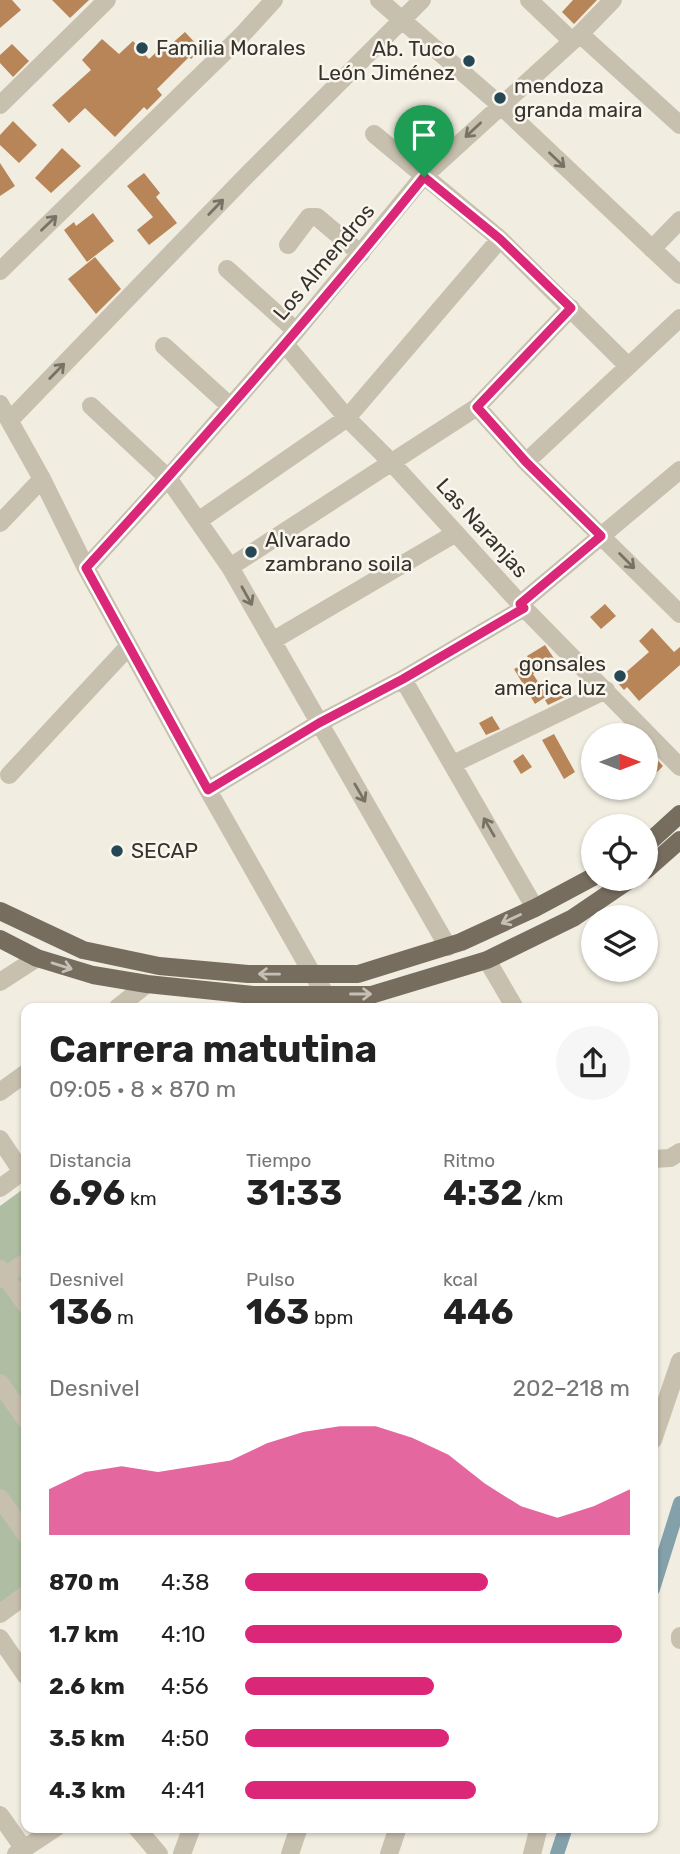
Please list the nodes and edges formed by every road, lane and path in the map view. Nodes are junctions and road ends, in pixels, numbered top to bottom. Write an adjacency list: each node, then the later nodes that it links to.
1 (107, 0): 9 (street)
2 (274, 0): 20 (street, one-way to 2)
3 (379, 0): 7 (street)
4 (422, 0): 7 (street)
5 (529, 0): 8 (street)
6 (613, 0): 8 (street, Los Almendros)
7 (403, 21): 10 (street); 30 (street, one-way to 7)
8 (576, 38): 10 (street, Los Almendros); 11 (street)
9 (0, 105)
10 (500, 105): 13 (street, Los Almendros, one-way to 13); 17 (street, one-way to 17)
11 (680, 125)
12 (374, 134): 13 (street)
13 (424, 177): 15 (street); 18 (street, Los Almendros)
14 (680, 220): 17 (street)
15 (500, 239): 22 (street); 31 (street)
16 (288, 245): 18 (street)
17 (652, 249): 21 (street)
18 (361, 254): 24 (street, Los Almendros)
19 (227, 269): 24 (street, Las Naranjas)
20 (0, 271)
21 (680, 275)
22 (571, 308): 26 (street); 29 (street)
23 (680, 318): 26 (street)
24 (291, 338): 28 (street, Los Almendros); 31 (street, Las Naranjas)
25 (164, 345): 28 (street)
26 (628, 366): 33 (street)
27 (91, 406): 35 (street)
28 (230, 406): 35 (street, Los Almendros)
29 (477, 407): 32 (street); 33 (street)
30 (5, 412): 36 (street)
31 (347, 418): 32 (street, Las Naranjas); 37 (street)
32 (391, 462): 39 (street, Las Naranjas); 41 (street)
33 (526, 462): 40 (street)
34 (680, 470): 40 (street)
35 (168, 478): 37 (street); 42 (street, Los Almendros)
36 (42, 479): 38 (street); 42 (street)
37 (198, 521): 41 (street)
38 (0, 523)
39 (456, 533): 43 (street, Las Naranjas); 45 (street)
40 (601, 536): 43 (street); 44 (street, one-way to 44)
41 (230, 567): 45 (street, one-way to 45)
42 (86, 568): 46 (street)
43 (522, 606): 47 (street); 48 (street, Las Naranjas)
44 (680, 614)
45 (272, 641): 49 (street)
46 (129, 646): 52 (street); 53 (street)
47 (403, 679): 49 (street); 50 (street)
48 (606, 690): 50 (street); 51 (street, Las Naranjas)
49 (319, 723): 53 (street); 63 (street, one-way to 63)
50 (453, 764): 60 (street, one-way to 50)
51 (680, 767)
52 (9, 775)
53 (208, 790): 66 (street)
54 (680, 814): 55 (main road)
55 (658, 834)
56 (680, 840): 57 (main road)
57 (658, 859)
58 (581, 883): 60 (main road)
59 (613, 891): 65 (main road)
60 (535, 908): 63 (main road, one-way to 63)
61 (0, 911): 66 (main road, one-way to 61)
62 (0, 939): 64 (main road)
63 (447, 947): 66 (main road)
64 (37, 958): 67 (street); 68 (main road, one-way to 68)
65 (488, 960): 71 (main road, one-way to 65); 73 (street)
66 (313, 975): 71 (street)
67 (0, 982)
68 (147, 984): 69 (main road); 72 (street)
69 (252, 1001): 70 (main road)
70 (308, 1001): 71 (main road)
71 (331, 1001)
72 (123, 1003)
73 (512, 1003)
74 (21, 1077): 75 (street)
75 (0, 1092)
76 (0, 1139): 79 (street)
77 (680, 1152): 78 (street)
78 (658, 1159)
79 (21, 1167)
80 (21, 1173): 81 (street)
81 (0, 1188)
82 (21, 1264): 83 (street)
83 (1, 1274): 84 (street)
84 (21, 1299)
85 (680, 1361): 88 (street)
86 (0, 1383): 87 (street)
87 (21, 1413)
88 (658, 1425)
89 (0, 1498): 90 (street)
90 (21, 1528)
91 (21, 1599): 92 (street)
92 (0, 1614)
93 (0, 1638): 94 (street)
94 (21, 1669)
95 (0, 1815): 102 (street)
96 (48, 1833): 102 (street)
97 (141, 1833): 103 (street)
98 (190, 1833): 104 (street)
99 (297, 1833): 105 (street)
100 (396, 1833): 106 (street)
101 (538, 1833): 107 (street)
102 (20, 1851)
103 (159, 1854)
104 (182, 1854)
105 (290, 1854)
106 (389, 1854)
107 (532, 1854)

